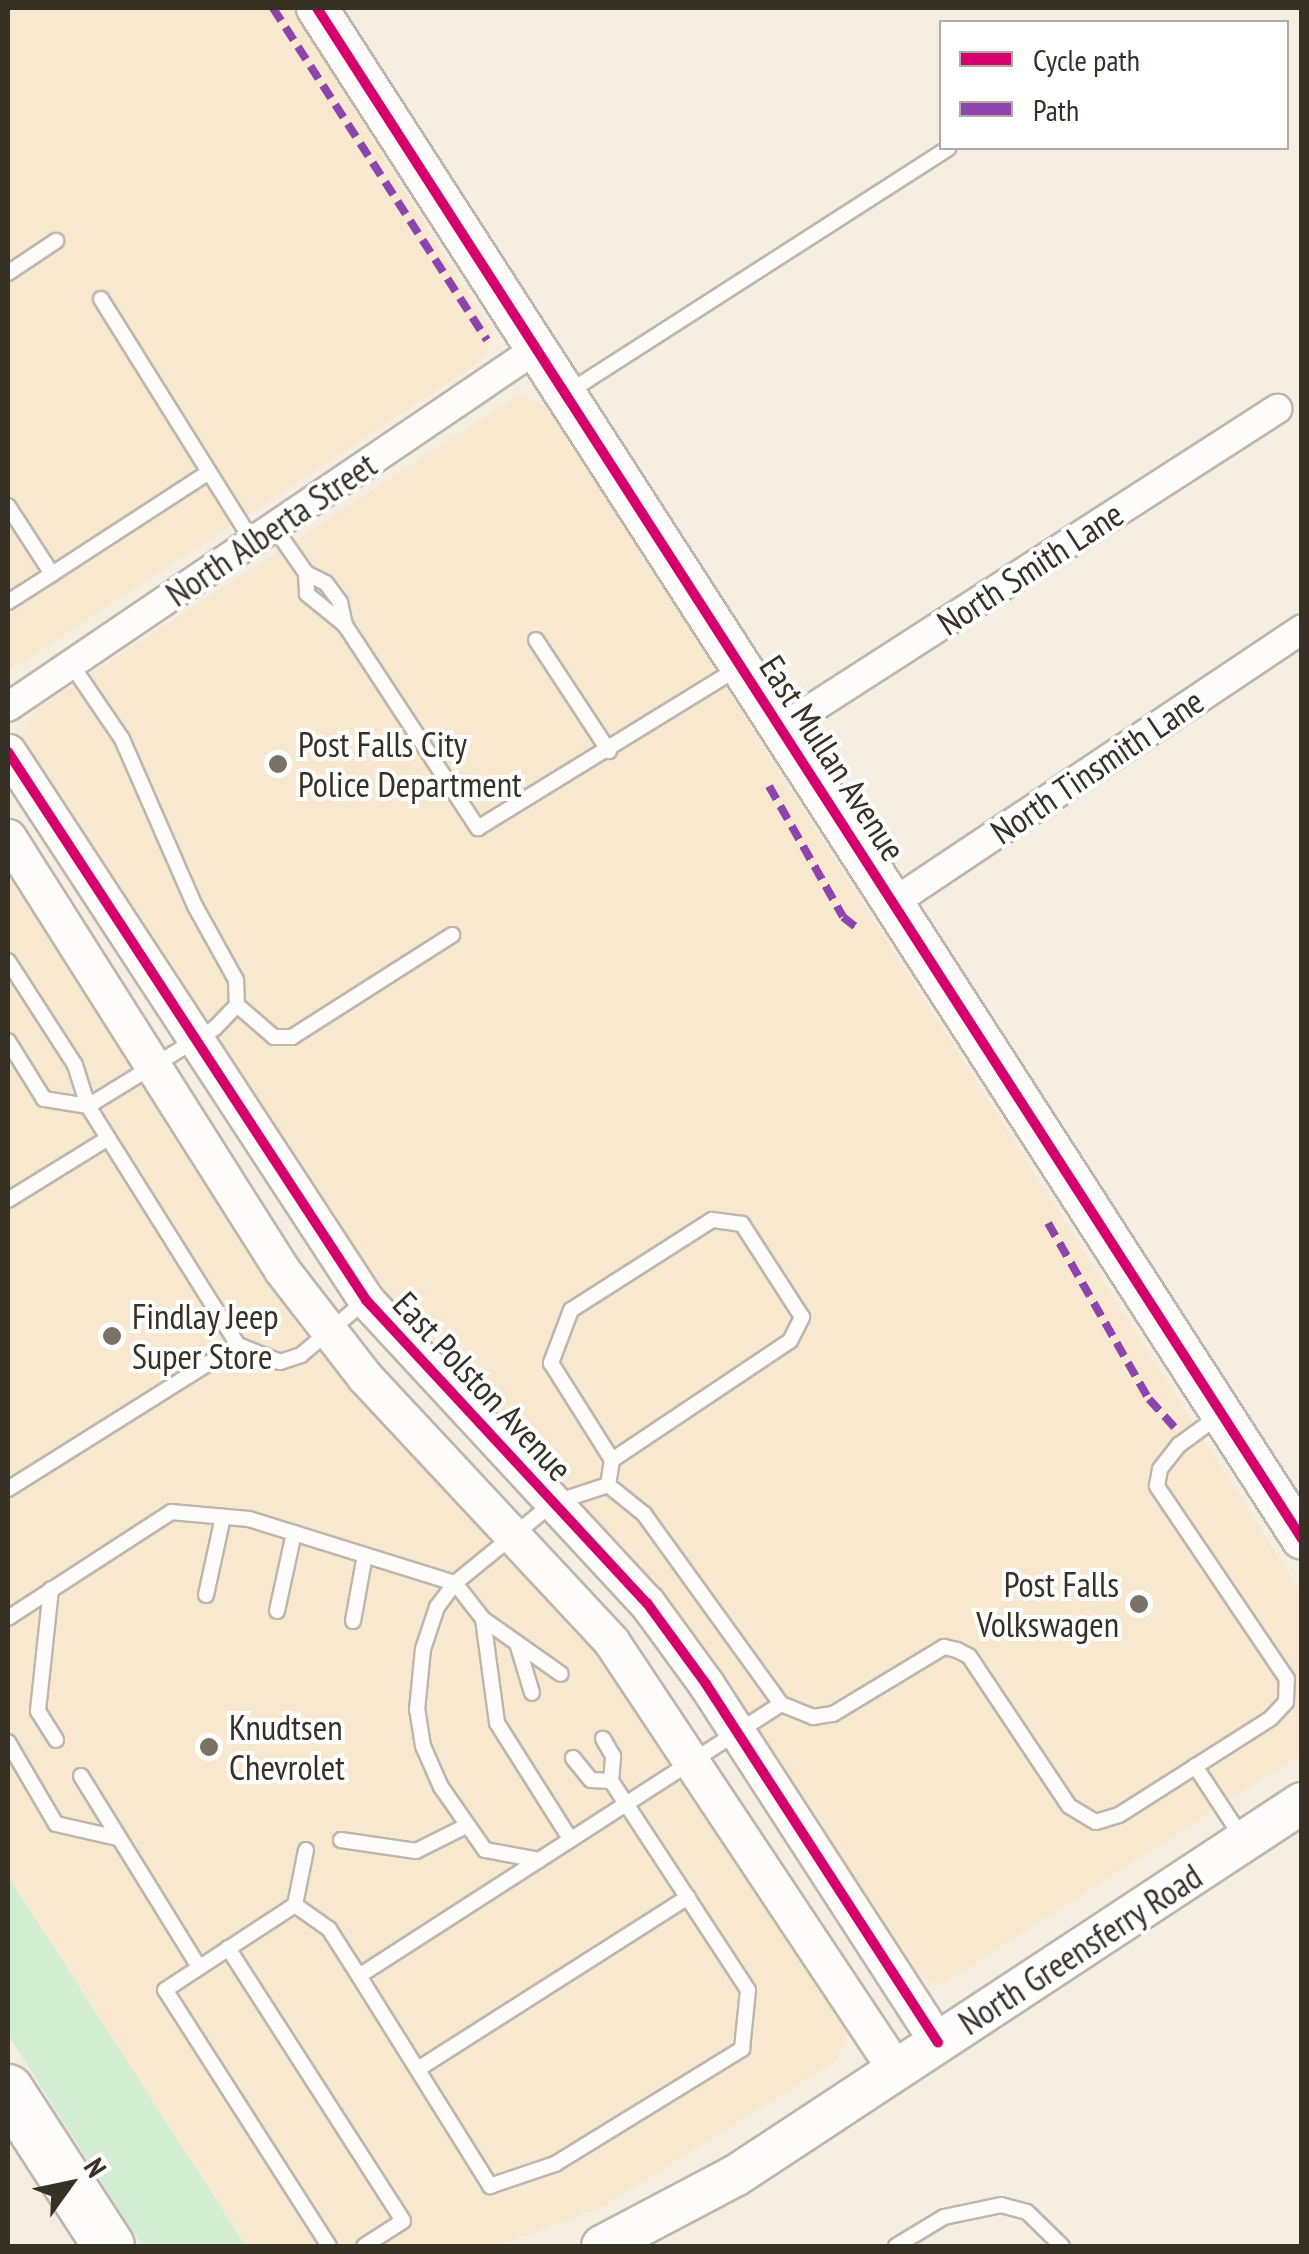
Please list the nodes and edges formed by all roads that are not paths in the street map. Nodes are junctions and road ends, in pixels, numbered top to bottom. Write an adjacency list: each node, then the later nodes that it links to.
1 (318, 8): 6 (main road, East Mullan Avenue)
2 (945, 150): 7 (lane)
3 (56, 241): 4 (lane)
4 (8, 272)
5 (101, 299): 9 (lane)
6 (534, 351): 7 (main road, East Mullan Avenue); 11 (street, North Alberta Street)
7 (562, 396): 17 (main road, East Mullan Avenue)
8 (1278, 410): 19 (street, North Smith Lane)
9 (209, 472): 11 (lane); 12 (lane)
10 (8, 506): 12 (lane)
11 (263, 534): 16 (street, North Alberta Street); 20 (lane)
12 (52, 574): 13 (lane)
13 (8, 602)
14 (1302, 629): 23 (street, North Tinsmith Lane)
15 (536, 640): 20 (lane)
16 (72, 664): 18 (street, North Alberta Street); 26 (lane)
17 (742, 665): 19 (main road, East Mullan Avenue); 20 (lane)
18 (8, 707)
19 (783, 726): 23 (main road, East Mullan Avenue)
20 (610, 750)
21 (8, 752): 28 (street, East Polston Avenue)
22 (8, 837): 29 (street)
23 (893, 903): 36 (main road, East Mullan Avenue)
24 (452, 935): 26 (lane)
25 (8, 961): 30 (lane)
26 (237, 1004): 28 (lane)
27 (8, 1041): 30 (lane)
28 (192, 1041): 29 (lane); 33 (street, East Polston Avenue)
29 (154, 1065): 30 (lane); 34 (street)
30 (88, 1106): 31 (lane)
31 (105, 1140): 32 (lane); 35 (lane)
32 (8, 1200)
33 (366, 1300): 34 (lane); 40 (street, East Polston Avenue)
34 (327, 1332): 35 (lane); 43 (street)
35 (238, 1345): 38 (lane)
36 (1220, 1416): 44 (main road, East Mullan Avenue); 63 (lane)
37 (612, 1460): 37 (lane); 39 (lane)
38 (9, 1484)
39 (608, 1485): 40 (lane); 56 (lane)
40 (553, 1503): 43 (lane); 57 (street, East Polston Avenue)
41 (223, 1517): 42 (lane); 47 (lane); 48 (lane)
42 (294, 1533): 45 (lane); 49 (lane)
43 (517, 1535): 46 (lane); 62 (street)
44 (1302, 1539)
45 (365, 1555): 46 (lane); 52 (lane)
46 (455, 1583): 51 (lane); 68 (lane)
47 (51, 1590): 50 (lane); 59 (lane)
48 (206, 1595)
49 (276, 1611)
50 (8, 1618)
51 (483, 1619): 53 (lane); 71 (lane)
52 (353, 1621)
53 (517, 1644): 54 (lane); 55 (lane)
54 (562, 1674)
55 (532, 1694)
56 (781, 1704): 57 (lane); 63 (lane)
57 (739, 1734): 62 (lane); 80 (street, East Polston Avenue)
58 (603, 1739): 65 (lane)
59 (56, 1740)
60 (8, 1742): 69 (lane)
61 (574, 1758): 65 (lane)
62 (696, 1763): 67 (lane); 82 (street)
63 (1195, 1766): 72 (lane)
64 (81, 1776): 69 (lane)
65 (611, 1781): 67 (lane)
66 (1302, 1803): 72 (main road, North Greensferry Road)
67 (629, 1805): 71 (lane); 75 (lane)
68 (466, 1826): 70 (lane); 74 (lane)
69 (118, 1838): 78 (lane)
70 (340, 1840)
71 (571, 1840): 74 (lane)
72 (1244, 1841): 80 (main road, North Greensferry Road)
73 (306, 1850): 76 (lane)
74 (538, 1860): 79 (lane)
75 (688, 1897): 81 (lane); 81 (lane)
76 (295, 1906): 77 (lane); 79 (lane)
77 (228, 1948): 78 (lane); 86 (lane)
78 (199, 1968): 85 (lane)
79 (359, 1976): 81 (lane)
80 (938, 2043): 82 (main road, North Greensferry Road)
81 (418, 2070)
82 (896, 2070): 87 (main road, North Greensferry Road)
83 (8, 2090): 84 (highway)
84 (108, 2246)
85 (329, 2246)
86 (364, 2246)
87 (602, 2246)
88 (898, 2246): 89 (lane)
89 (1062, 2246)

